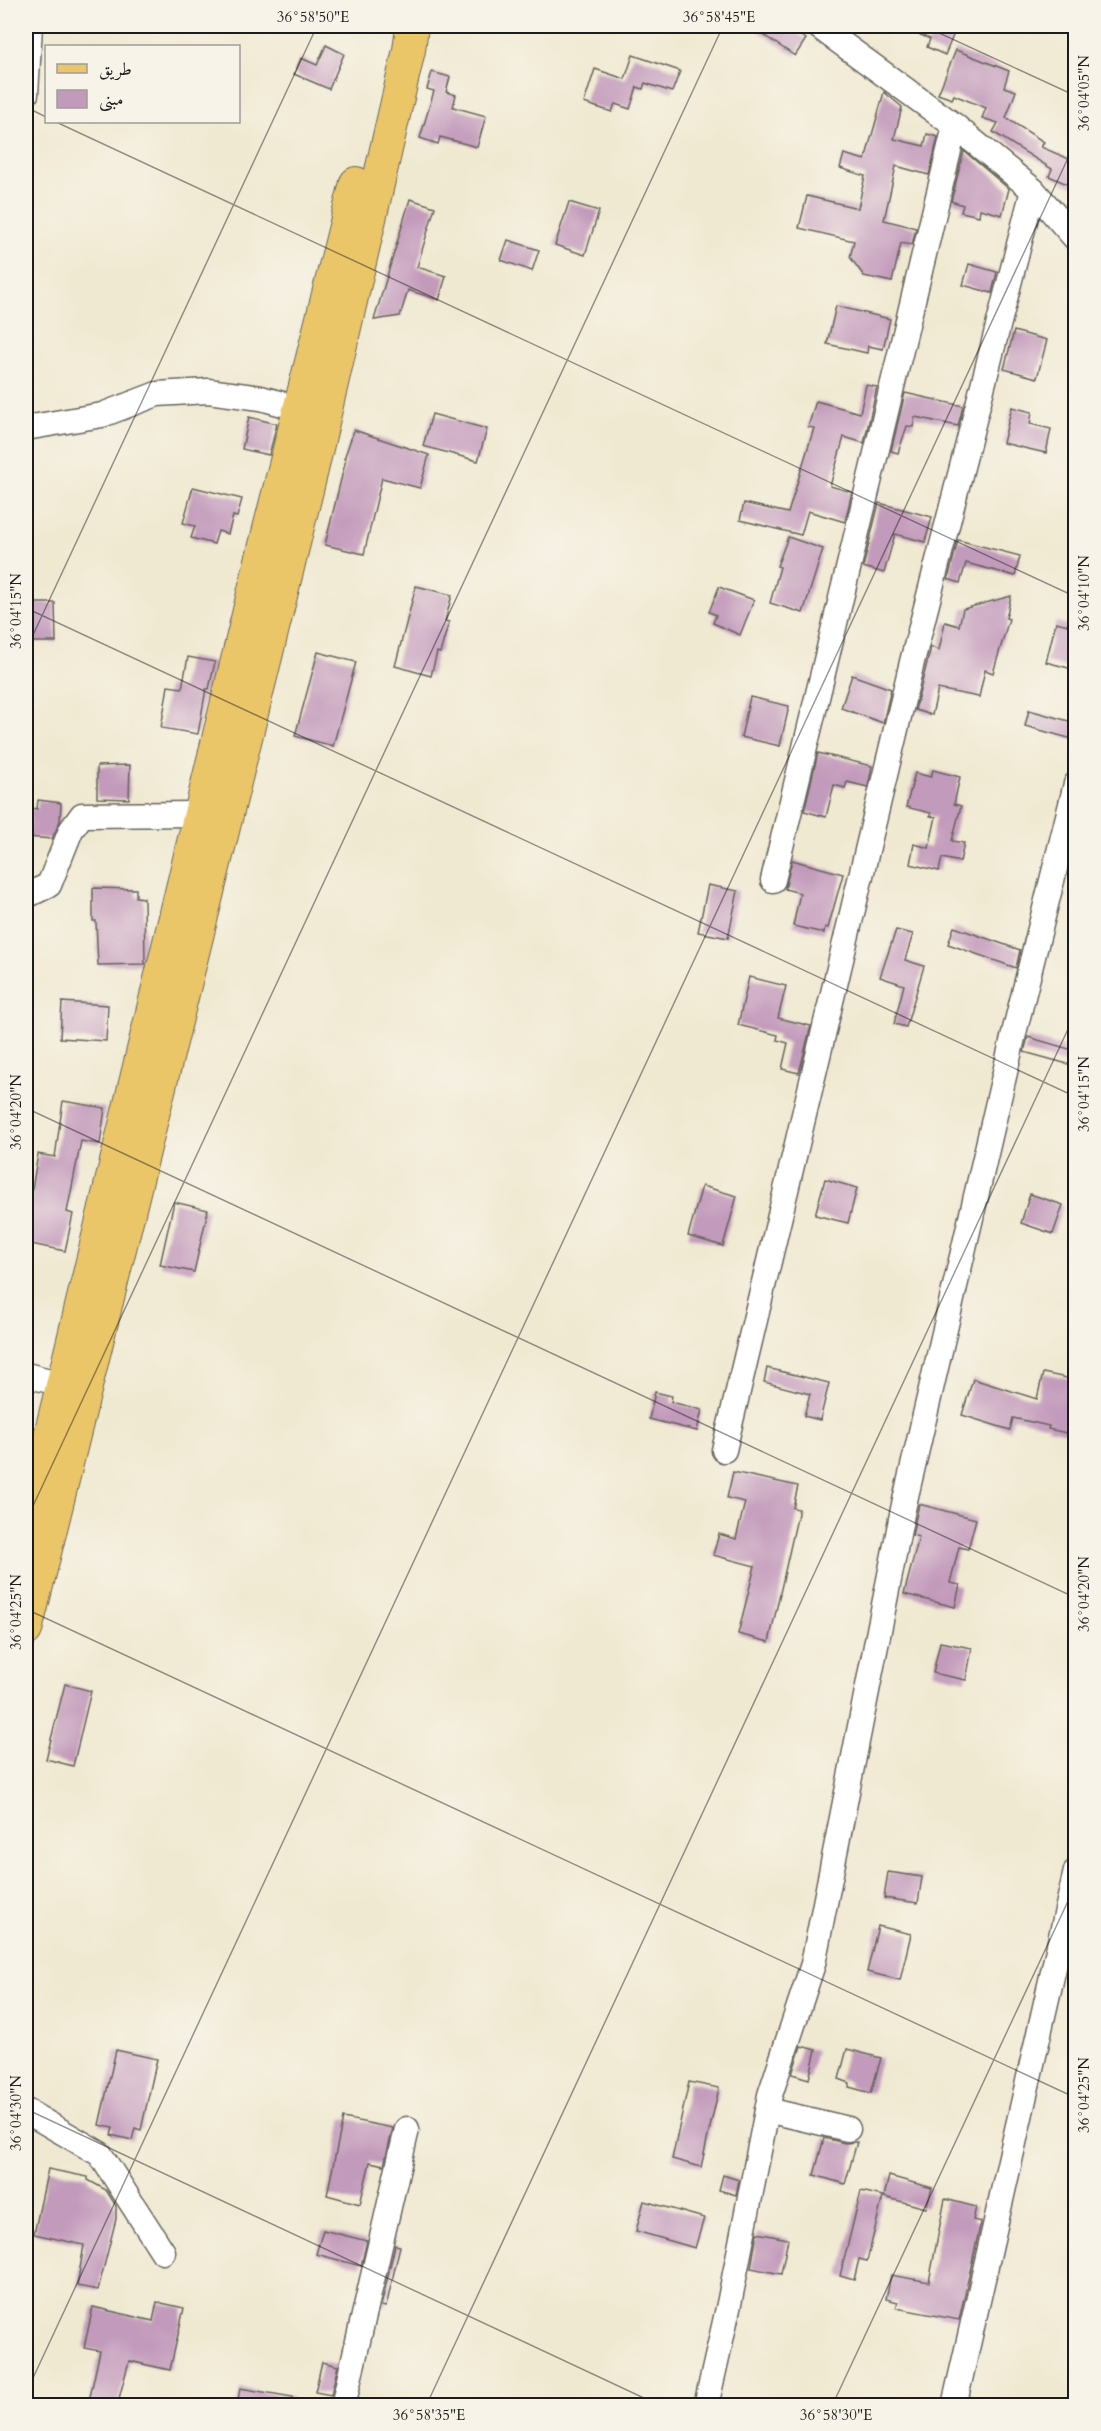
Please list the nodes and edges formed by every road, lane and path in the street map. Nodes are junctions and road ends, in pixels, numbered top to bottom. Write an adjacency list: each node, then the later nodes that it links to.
1 (30, 26): 5 (street)
2 (397, 26): 9 (main road)
3 (412, 26): 9 (main road)
4 (818, 26): 6 (street)
5 (26, 94)
6 (955, 126): 7 (street); 13 (street)
7 (1033, 190): 8 (street); 17 (street)
8 (1076, 239)
9 (312, 413): 10 (street); 12 (main road); 16 (main road)
10 (26, 428)
11 (1076, 784): 21 (street)
12 (200, 814): 14 (street); 16 (main road)
13 (772, 880)
14 (26, 896)
15 (26, 1375): 16 (street)
16 (65, 1405): 18 (main road); 19 (main road)
17 (724, 1450)
18 (26, 1535)
19 (26, 1630)
20 (1076, 1871): 28 (street)
21 (767, 2110): 24 (street); 27 (street)
22 (26, 2111): 25 (street)
23 (406, 2129): 26 (street)
24 (848, 2129)
25 (163, 2252)
26 (343, 2406)
27 (706, 2406)
28 (954, 2406)

